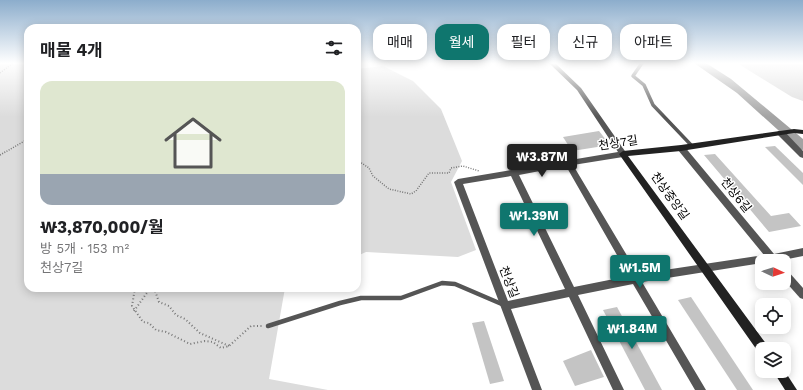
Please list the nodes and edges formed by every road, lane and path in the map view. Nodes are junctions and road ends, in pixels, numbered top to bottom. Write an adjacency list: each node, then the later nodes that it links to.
1 (571, 81): 8 (street, 천상중앙길)
2 (639, 81): 6 (lane)
3 (803, 132): 4 (street, 천상7길)
4 (783, 133): 6 (street, 천상7길); 10 (street)
5 (24, 141): 9 (path)
6 (692, 146): 7 (street, 천상7길)
7 (681, 148): 8 (street, 천상7길); 17 (street, 천상6길)
8 (623, 154): 12 (street, 천상7길); 20 (street, 천상중앙길)
9 (0, 155)
10 (803, 155)
11 (361, 162): 13 (path)
12 (568, 164): 14 (street, 천상7길); 21 (street)
13 (483, 172)
14 (514, 173): 15 (street, 천상7길); 26 (street)
15 (458, 182): 28 (street, 천상길)
16 (803, 252): 18 (street)
17 (768, 254)
18 (791, 255)
19 (755, 262): 20 (street)
20 (706, 269): 21 (street); 31 (street, 천상중앙길)
21 (635, 279): 26 (street); 36 (street)
22 (791, 281): 27 (street)
23 (133, 292): 29 (path)
24 (148, 292): 29 (path)
25 (155, 292): 32 (path)
26 (573, 292): 28 (street); 35 (street)
27 (803, 295)
28 (506, 306): 30 (lane); 34 (street, 천상길)
29 (134, 311): 32 (path)
30 (268, 326): 32 (path)
31 (758, 342)
32 (229, 346)
33 (783, 378): 37 (street)
34 (537, 390)
35 (619, 390)
36 (701, 390)
37 (792, 390)

